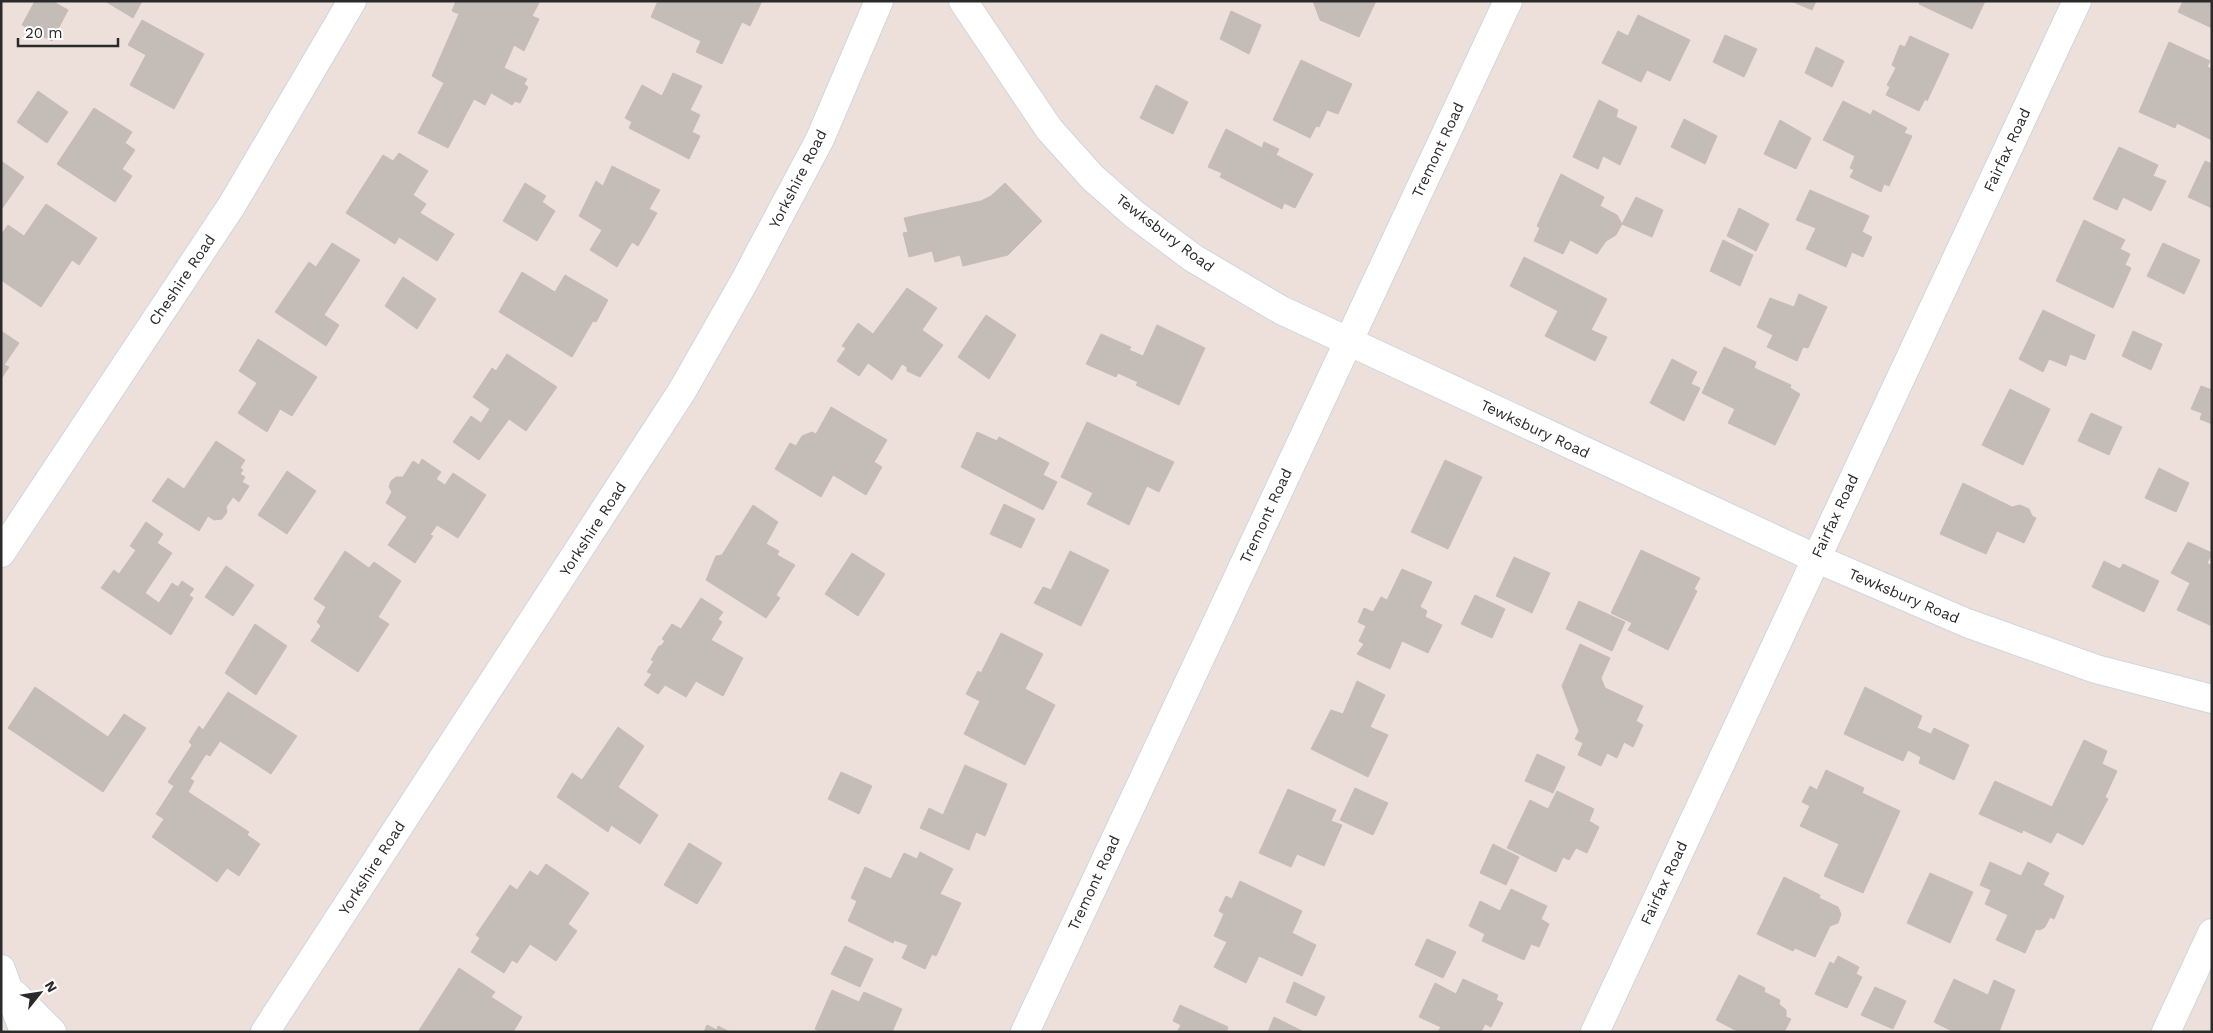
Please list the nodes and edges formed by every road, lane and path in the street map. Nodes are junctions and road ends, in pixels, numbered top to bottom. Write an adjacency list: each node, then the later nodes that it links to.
1 (352, 1): 7 (street, Cheshire Road)
2 (879, 1): 14 (street, Yorkshire Road)
3 (963, 1): 6 (street, Tewksbury Road)
4 (1508, 1): 6 (street, Tremont Road)
5 (2077, 1): 8 (street, Fairfax Road)
6 (1347, 342): 8 (street, Tewksbury Road); 15 (street, Tremont Road)
7 (1, 553)
8 (1815, 558): 9 (street, Tewksbury Road); 16 (street, Fairfax Road)
9 (2212, 699)
10 (2212, 933): 17 (street)
11 (6, 980): 12 (street); 13 (street)
12 (24, 1032)
13 (52, 1032)
14 (265, 1032)
15 (1025, 1032)
16 (1595, 1032)
17 (2166, 1032)

